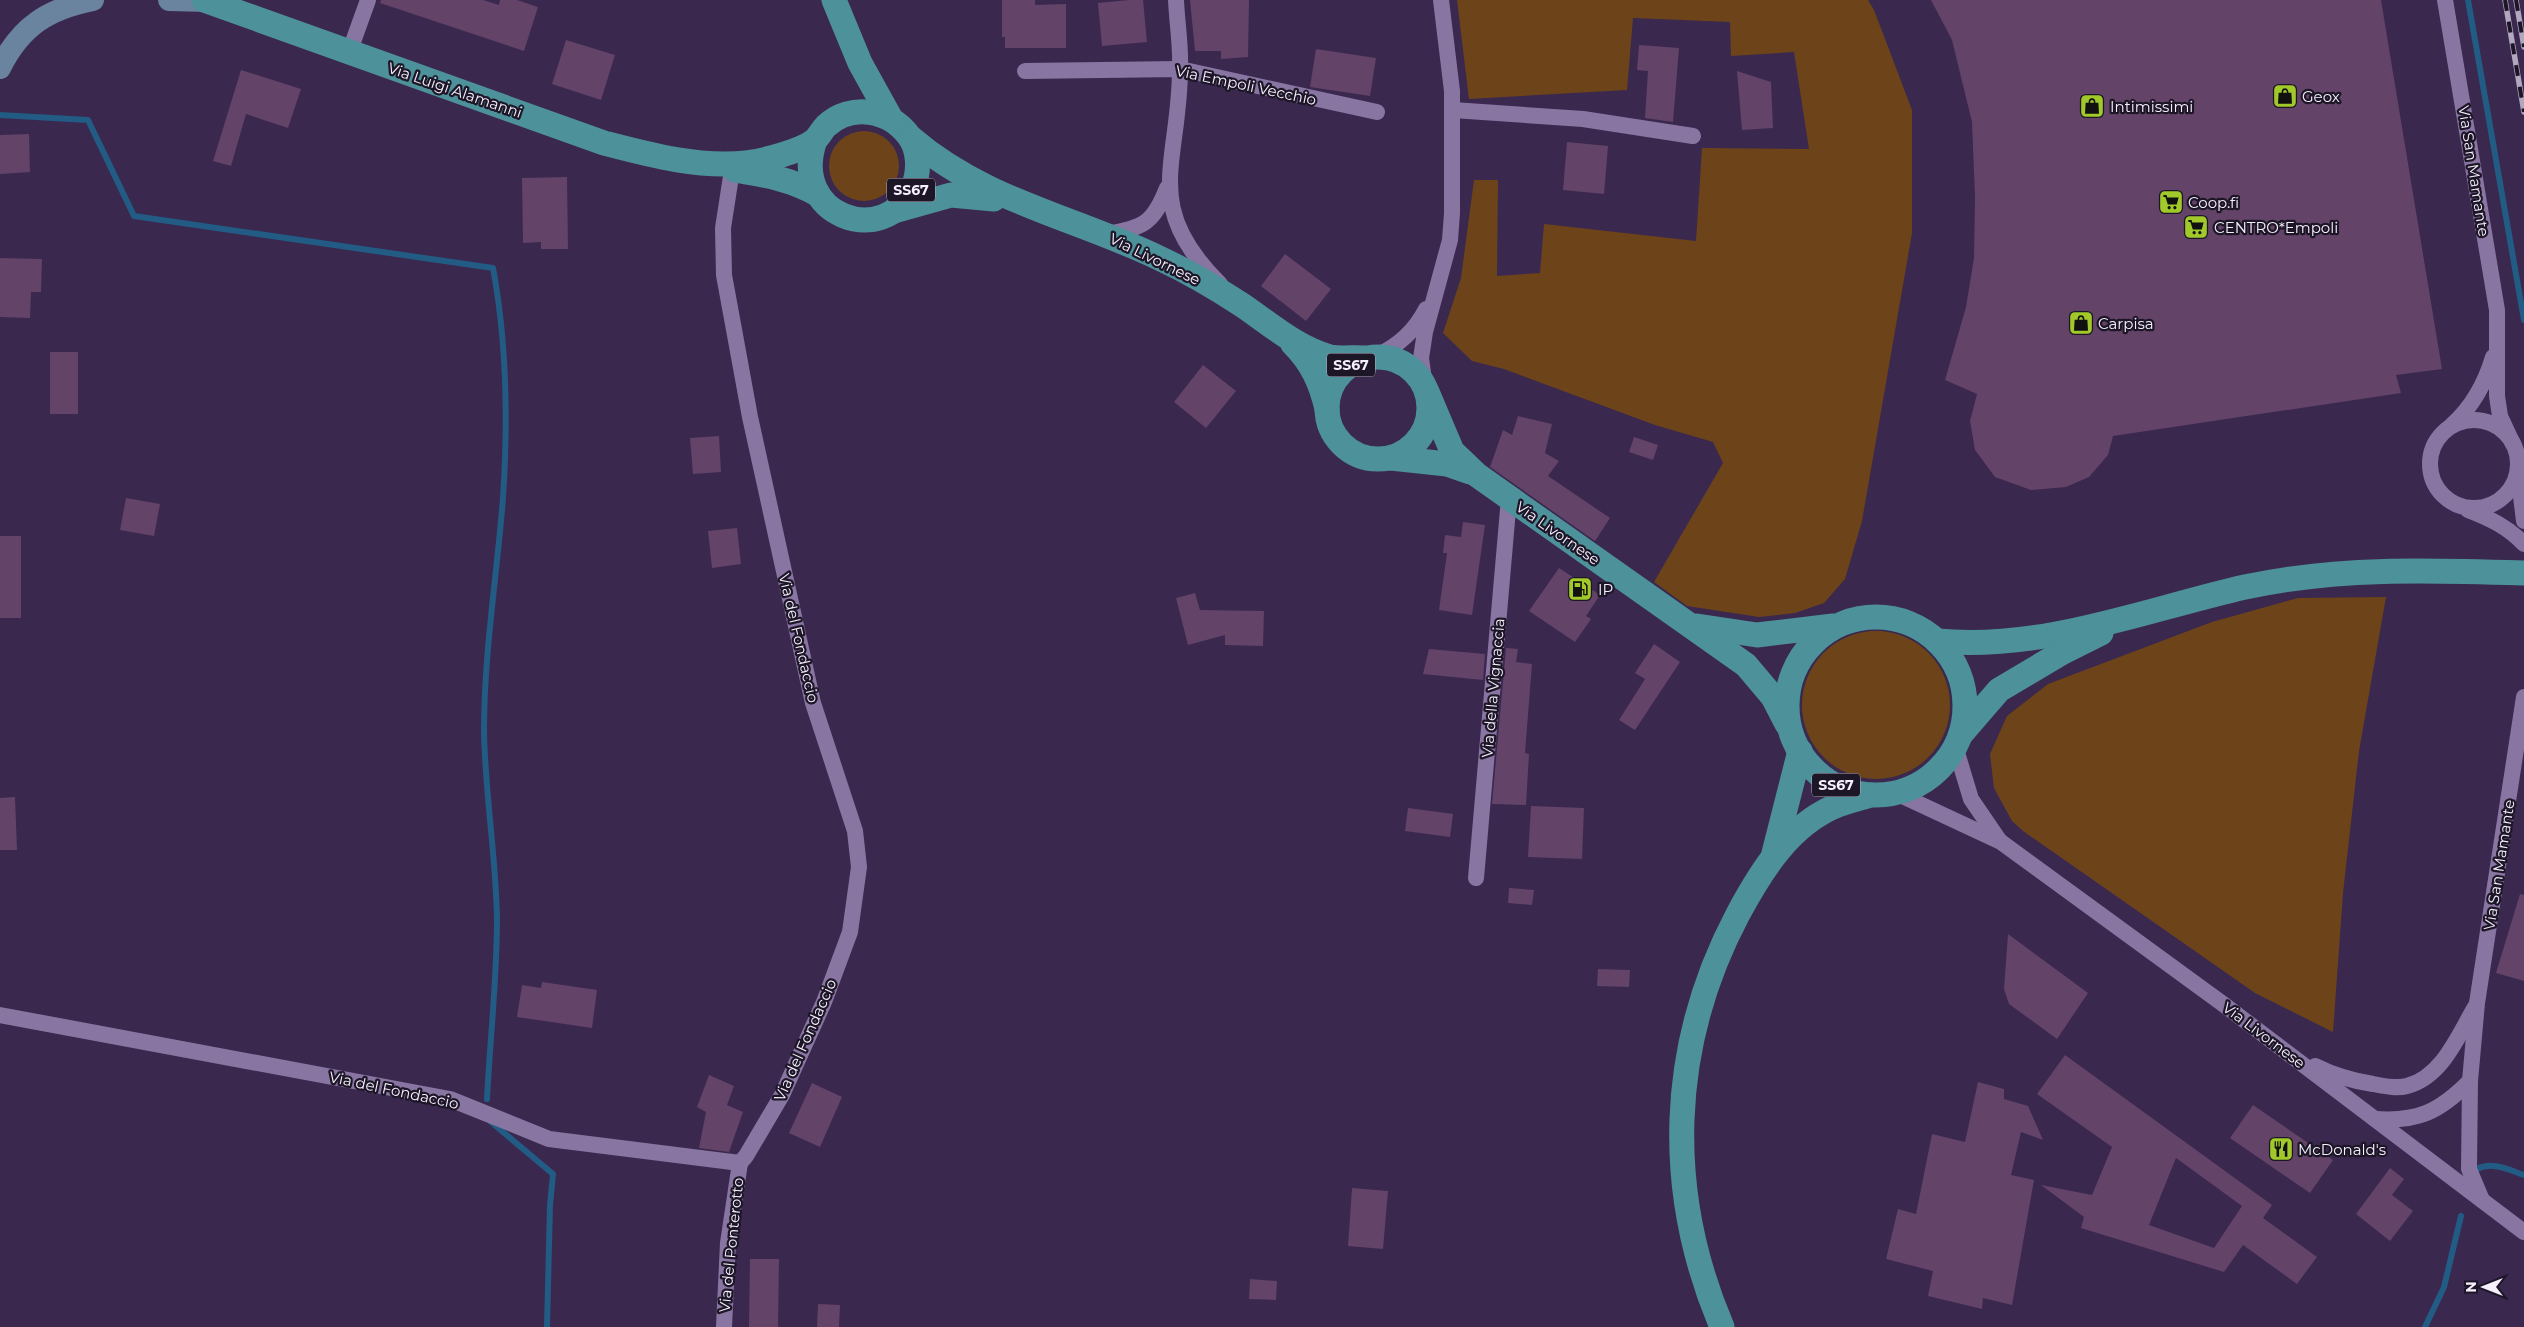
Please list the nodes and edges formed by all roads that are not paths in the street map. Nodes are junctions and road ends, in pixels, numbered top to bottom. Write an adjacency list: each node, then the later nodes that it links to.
1 (93, 0): 10 (main road)
2 (169, 0): 8 (main road)
3 (368, 0): 9 (street)
4 (834, 0): 15 (main road, Via Livornese)
5 (1176, 0): 11 (street)
6 (1441, 0): 13 (street)
7 (2445, 0): 28 (street, Via San Mamante)
8 (205, 1): 9 (main road, Via Luigi Alamanni)
9 (349, 53): 19 (main road, Via Luigi Alamanni)
10 (0, 68)
11 (1180, 69): 12 (street, Via Empoli Vecchio); 14 (street, Via Empoli Vecchio); 20 (street)
12 (1025, 71)
13 (1454, 110): 16 (street); 25 (street)
14 (1377, 112)
15 (891, 118): 17 (main road, Via Livornese / SS67); 18 (main road, Via Livornese / SS67)
16 (1693, 136)
17 (911, 138): 22 (main road, Via Livornese / SS67); 23 (main road, SS67)
18 (815, 140): 19 (main road, Via Luigi Alamanni); 21 (main road, Via Livornese / SS67)
19 (721, 167): 21 (main road, Via Luigi Alamanni); 59 (street, Via del Fondaccio)
20 (1169, 184): 24 (street); 26 (street)
21 (817, 194): 23 (main road, Via Livornese / SS67)
22 (1016, 202): 23 (main road, Via Livornese / SS67); 24 (main road, Via Livornese / SS67)
23 (894, 211)
24 (1105, 234): 26 (main road, Via Livornese / SS67)
25 (1436, 289): 29 (street); 30 (street)
26 (1241, 304): 27 (main road, Via Livornese / SS67)
27 (1284, 335): 29 (main road, Via Livornese / SS67); 31 (main road, Via Livornese / SS67)
28 (2497, 343): 32 (street, Via San Mamante); 33 (street, Via San Mamante)
29 (1370, 357): 30 (main road, Via Livornese / SS67); 31 (main road, Via Livornese / SS67)
30 (1426, 389): 34 (main road); 36 (main road, Via Livornese / SS67)
31 (1327, 411): 34 (main road, Via Livornese / SS67)
32 (2444, 432): 33 (street); 38 (street)
33 (2513, 444): 35 (street)
34 (1391, 458): 36 (main road, Via Livornese / SS67)
35 (2518, 465): 38 (street); 39 (street)
36 (1477, 475): 37 (main road, Via Livornese / SS67)
37 (1509, 498): 43 (main road, Via Livornese / SS67); 53 (street, Via della Vignaccia)
38 (2462, 507): 40 (street)
39 (2524, 522)
40 (2524, 544)
41 (2524, 573): 42 (main road)
42 (2137, 616): 45 (main road); 47 (main road)
43 (1688, 624): 44 (main road, Via Livornese / SS67); 48 (main road, Via Livornese / SS67)
44 (1840, 625): 45 (main road, Via Livornese / SS67); 48 (main road, Via Livornese / SS67)
45 (1937, 641): 47 (main road, Via Livornese / SS67)
46 (2524, 696): 54 (street, Via San Mamante)
47 (1958, 741): 49 (main road, Via Livornese / SS67); 51 (street, Via Livornese / SS67)
48 (1796, 743): 50 (main road, Via Livornese / SS67); 52 (main road, SS67)
49 (1896, 793): 50 (main road, Via Livornese / SS67); 51 (street, Via Livornese / SS67)
50 (1871, 795): 52 (main road, SS67)
51 (2001, 842): 56 (street, Via Livornese / SS67)
52 (1773, 856): 63 (main road, SS67)
53 (1476, 878)
54 (2477, 1003): 56 (street, Via San Mamante); 57 (street, Via San Mamante)
55 (0, 1015): 59 (street, Via del Fondaccio)
56 (2282, 1049): 58 (street, Via Livornese / SS67)
57 (2470, 1081): 58 (street); 60 (street, Via San Mamante)
58 (2374, 1119): 60 (street, Via Livornese / SS67)
59 (740, 1163): 62 (street, Via del Ponterotto)
60 (2483, 1202): 61 (street, Via Livornese / SS67)
61 (2524, 1232)
62 (724, 1327)
63 (1722, 1327)

